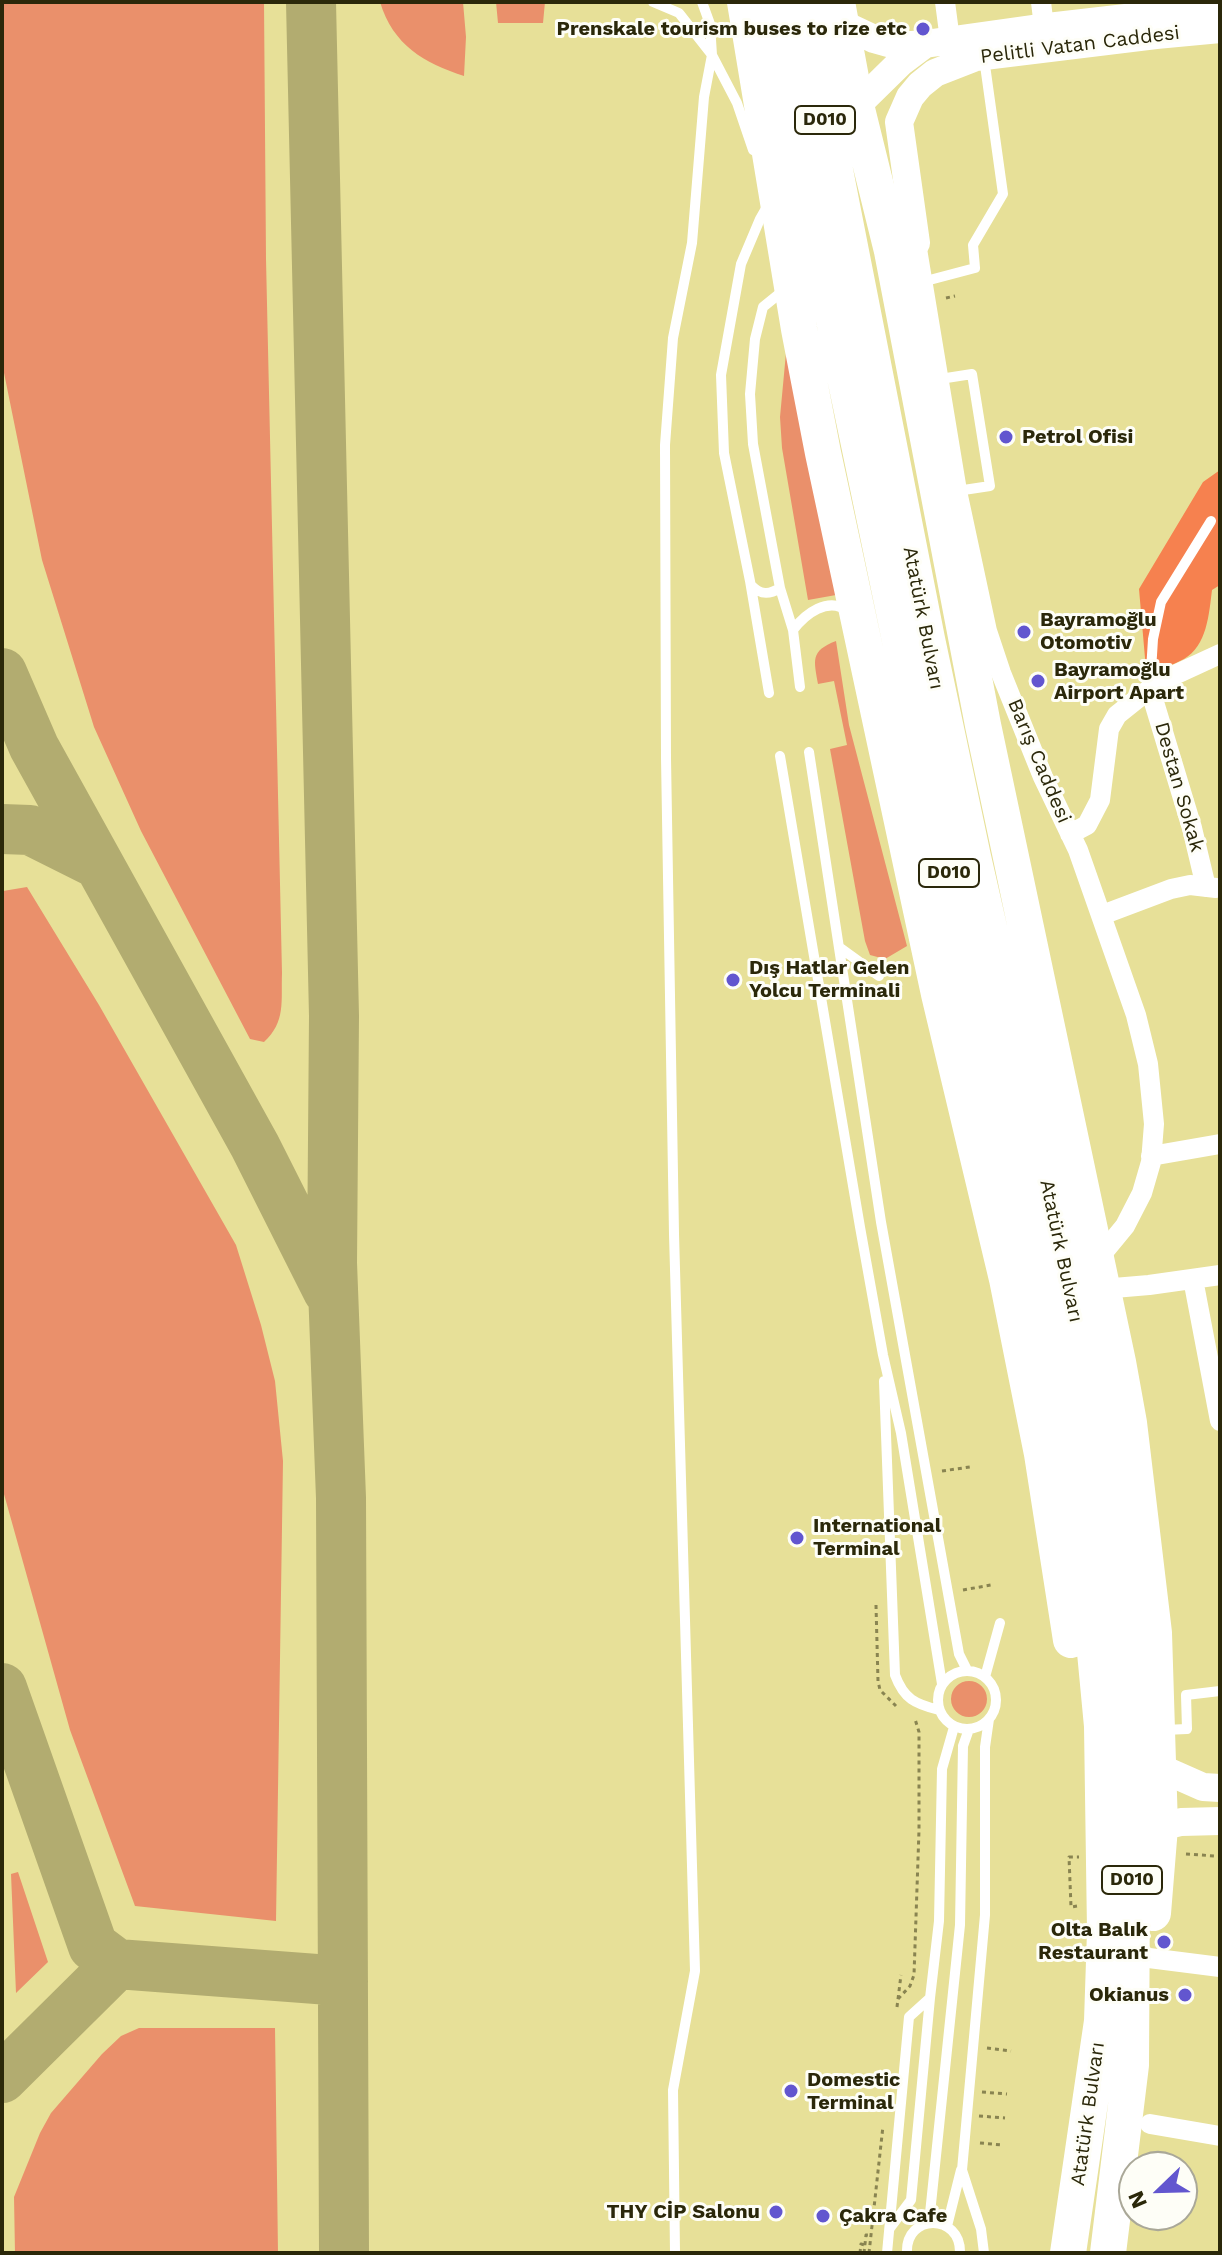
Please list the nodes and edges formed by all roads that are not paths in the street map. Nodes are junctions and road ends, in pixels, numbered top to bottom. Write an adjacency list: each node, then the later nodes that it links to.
1 (653, 2): 13 (lane)
2 (702, 2): 13 (lane)
3 (745, 2): 19 (highway)
4 (776, 2): 20 (highway, D010)
5 (802, 2): 20 (highway, D010)
6 (945, 2): 12 (street)
7 (1220, 7): 8 (street, Pelitli Vatan Caddesi)
8 (1141, 9): 10 (street, Pelitli Vatan Caddesi)
9 (838, 12): 12 (street, Pelitli Vatan Caddesi); 15 (highway)
10 (1043, 14): 12 (street, Pelitli Vatan Caddesi)
11 (1220, 29): 14 (street, Pelitli Vatan Caddesi)
12 (938, 42): 15 (street)
13 (712, 55): 18 (lane); 76 (lane)
14 (984, 57): 20 (street, Pelitli Vatan Caddesi); 21 (lane)
15 (856, 105): 16 (street); 17 (highway)
16 (825, 139): 17 (highway); 19 (street)
17 (867, 151): 20 (highway)
18 (755, 156)
19 (768, 180): 22 (highway); 26 (lane)
20 (870, 245): 21 (street, Barış Caddesi); 22 (street); 45 (highway); 50 (highway, Atatürk Bulvarı / D010)
21 (922, 282): 23 (street, Barış Caddesi)
22 (792, 285): 27 (lane); 28 (highway)
23 (940, 379): 24 (street, Barış Caddesi); 24 (lane)
24 (957, 491): 36 (street, Barış Caddesi)
25 (1211, 521): 32 (lane)
26 (751, 585): 27 (lane); 33 (lane)
27 (780, 588): 29 (lane)
28 (857, 619): 29 (lane); 71 (highway)
29 (793, 630): 31 (lane)
30 (1220, 654): 32 (street)
31 (800, 687)
32 (1150, 689): 36 (street); 37 (street, Destan Sokak)
33 (769, 693)
34 (809, 752): 39 (lane)
35 (780, 756): 44 (lane)
36 (1070, 834): 38 (street, Barış Caddesi)
37 (1213, 887): 38 (street)
38 (1102, 915): 42 (street, Barış Caddesi)
39 (839, 947): 40 (lane); 43 (lane)
40 (879, 976)
41 (1220, 1144): 42 (street)
42 (1151, 1156): 45 (street, Barış Caddesi)
43 (881, 1222): 44 (lane); 52 (lane)
44 (860, 1227): 48 (lane)
45 (1099, 1275): 47 (street); 60 (highway)
46 (1220, 1275): 47 (street)
47 (1193, 1279): 49 (street)
48 (883, 1355): 54 (lane); 56 (lane)
49 (1220, 1421)
50 (1094, 1511): 68 (highway, Atatürk Bulvarı / D010); 71 (highway, Atatürk Bulvarı / D010)
51 (1000, 1623): 53 (lane)
52 (967, 1670): 53 (lane); 54 (lane)
53 (985, 1677): 57 (lane)
54 (942, 1684): 56 (lane)
55 (1220, 1691): 60 (lane)
56 (939, 1710): 58 (lane)
57 (989, 1719): 59 (lane); 72 (lane)
58 (954, 1727): 59 (lane); 67 (lane)
59 (969, 1729): 73 (lane)
60 (1158, 1730): 61 (highway)
61 (1160, 1768): 62 (street); 64 (highway)
62 (1220, 1788)
63 (1220, 1821): 64 (street)
64 (1160, 1827): 65 (highway)
65 (1149, 1958): 66 (street); 68 (highway)
66 (1220, 1967)
67 (930, 1998): 75 (lane); 75 (lane)
68 (1131, 2065): 82 (highway, Atatürk Bulvarı / D010)
69 (1150, 2124): 70 (street)
70 (1220, 2136)
71 (1080, 2161): 81 (highway, Atatürk Bulvarı / D010)
72 (962, 2170): 74 (lane); 80 (lane)
73 (929, 2223): 74 (lane); 78 (lane)
74 (947, 2226): 79 (lane)
75 (890, 2228): 77 (lane)
76 (675, 2253)
77 (887, 2253)
78 (907, 2253)
79 (960, 2253)
80 (984, 2253)
81 (1068, 2253)
82 (1108, 2253)

